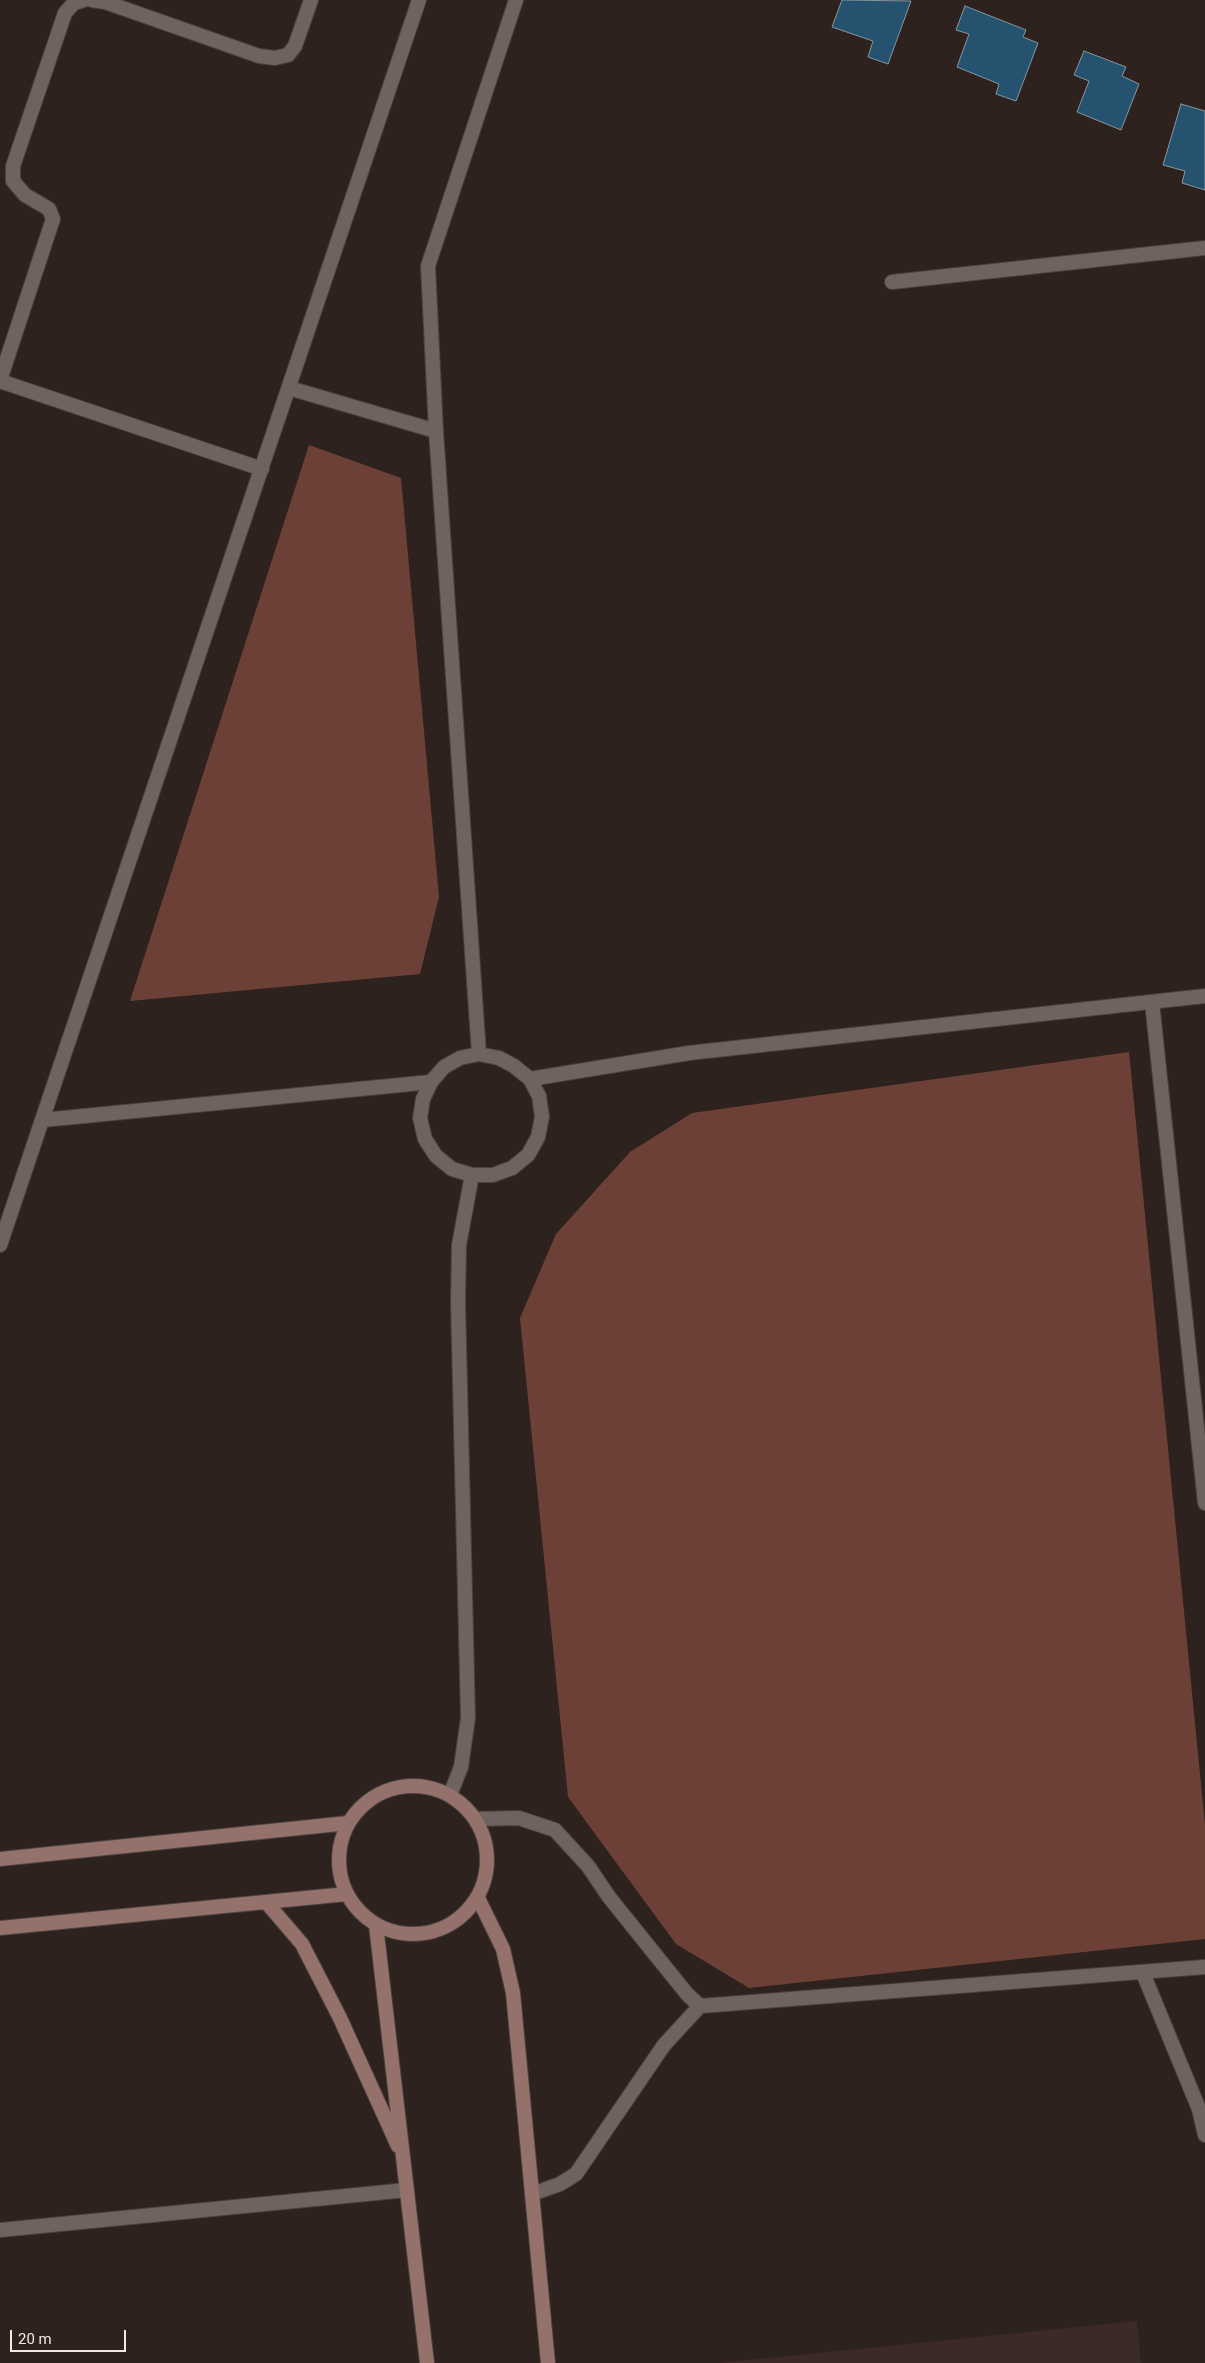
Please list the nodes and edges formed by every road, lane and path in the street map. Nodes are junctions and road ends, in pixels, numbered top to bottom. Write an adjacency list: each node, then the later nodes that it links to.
1 (84, 0): 8 (street)
2 (92, 0): 3 (street)
3 (311, 0)
4 (419, 0): 9 (street)
5 (516, 0): 10 (street)
6 (1205, 248): 7 (street)
7 (892, 282)
8 (0, 380): 11 (street)
9 (289, 388): 10 (street); 11 (street)
10 (436, 431): 14 (street)
11 (262, 469): 17 (street)
12 (1205, 996): 13 (street)
13 (1152, 1002): 15 (street); 20 (street)
14 (479, 1054): 15 (street); 16 (street)
15 (530, 1079): 18 (street)
16 (431, 1082): 17 (street); 18 (street)
17 (43, 1120): 19 (street)
18 (472, 1175): 21 (street)
19 (0, 1245)
20 (1205, 1502)
21 (450, 1795): 22 (main road); 23 (main road)
22 (475, 1819): 26 (main road); 32 (street)
23 (348, 1823): 24 (main road); 25 (main road)
24 (0, 1859)
25 (346, 1894): 27 (main road); 28 (main road)
26 (478, 1898): 28 (main road); 36 (main road)
27 (266, 1902): 29 (main road); 34 (main road)
28 (376, 1925): 34 (main road)
29 (0, 1928)
30 (1205, 1967): 31 (street)
31 (1143, 1973): 32 (street); 33 (street)
32 (700, 2006): 36 (street)
33 (1205, 2135)
34 (403, 2158): 35 (main road)
35 (407, 2190): 37 (street); 38 (main road)
36 (532, 2194): 39 (main road)
37 (0, 2230)
38 (427, 2363)
39 (548, 2363)

